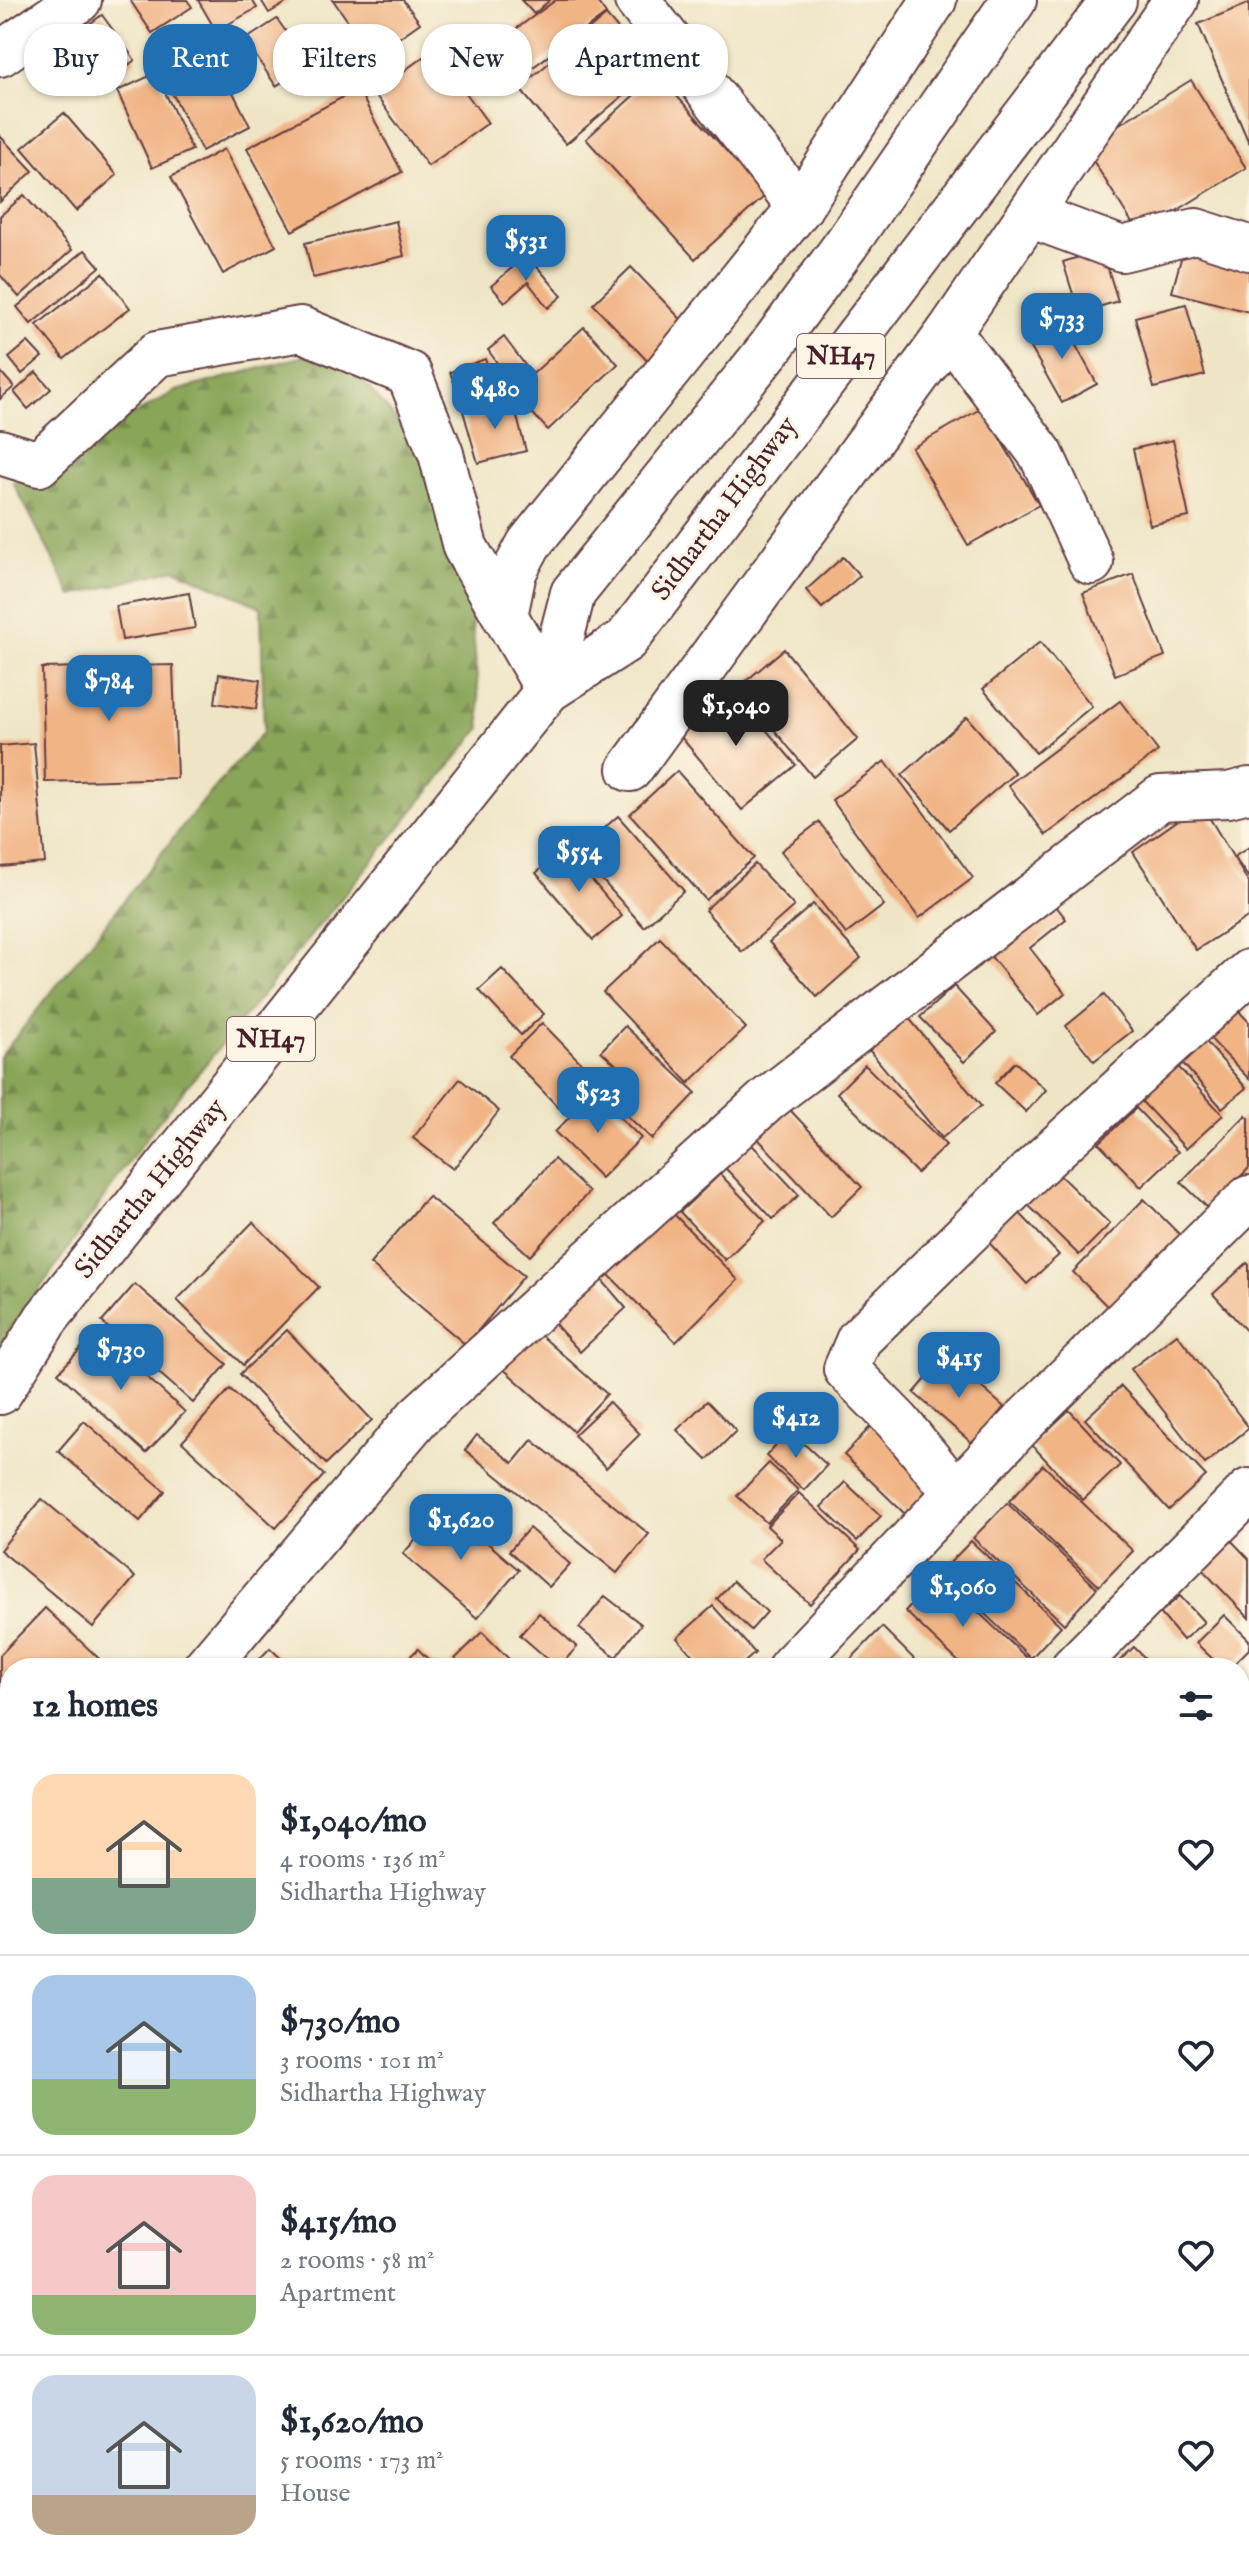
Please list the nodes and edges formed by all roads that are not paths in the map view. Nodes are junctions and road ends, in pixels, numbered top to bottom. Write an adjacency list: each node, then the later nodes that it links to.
1 (79, 0): 7 (main road)
2 (637, 0): 8 (main road)
3 (934, 0): 8 (main road)
4 (1014, 0): 15 (main road, Sidhartha Highway / NH47)
5 (1114, 0): 15 (main road, Sidhartha Highway / NH47)
6 (1176, 0): 9 (main road)
7 (0, 54)
8 (800, 207): 14 (main road)
9 (1030, 215): 10 (main road); 11 (main road)
10 (1249, 248)
11 (949, 332): 13 (main road); 16 (main road)
12 (0, 452): 14 (main road)
13 (1091, 562)
14 (505, 616): 15 (main road)
15 (548, 690): 20 (main road, Sidhartha Highway / NH47)
16 (630, 769)
17 (1242, 784): 23 (main road)
18 (1249, 972): 22 (main road)
19 (1249, 1198): 22 (main road)
20 (0, 1392)
21 (1249, 1491): 25 (main road)
22 (956, 1493): 24 (main road)
23 (213, 1658)
24 (799, 1658)
25 (1083, 1658)

